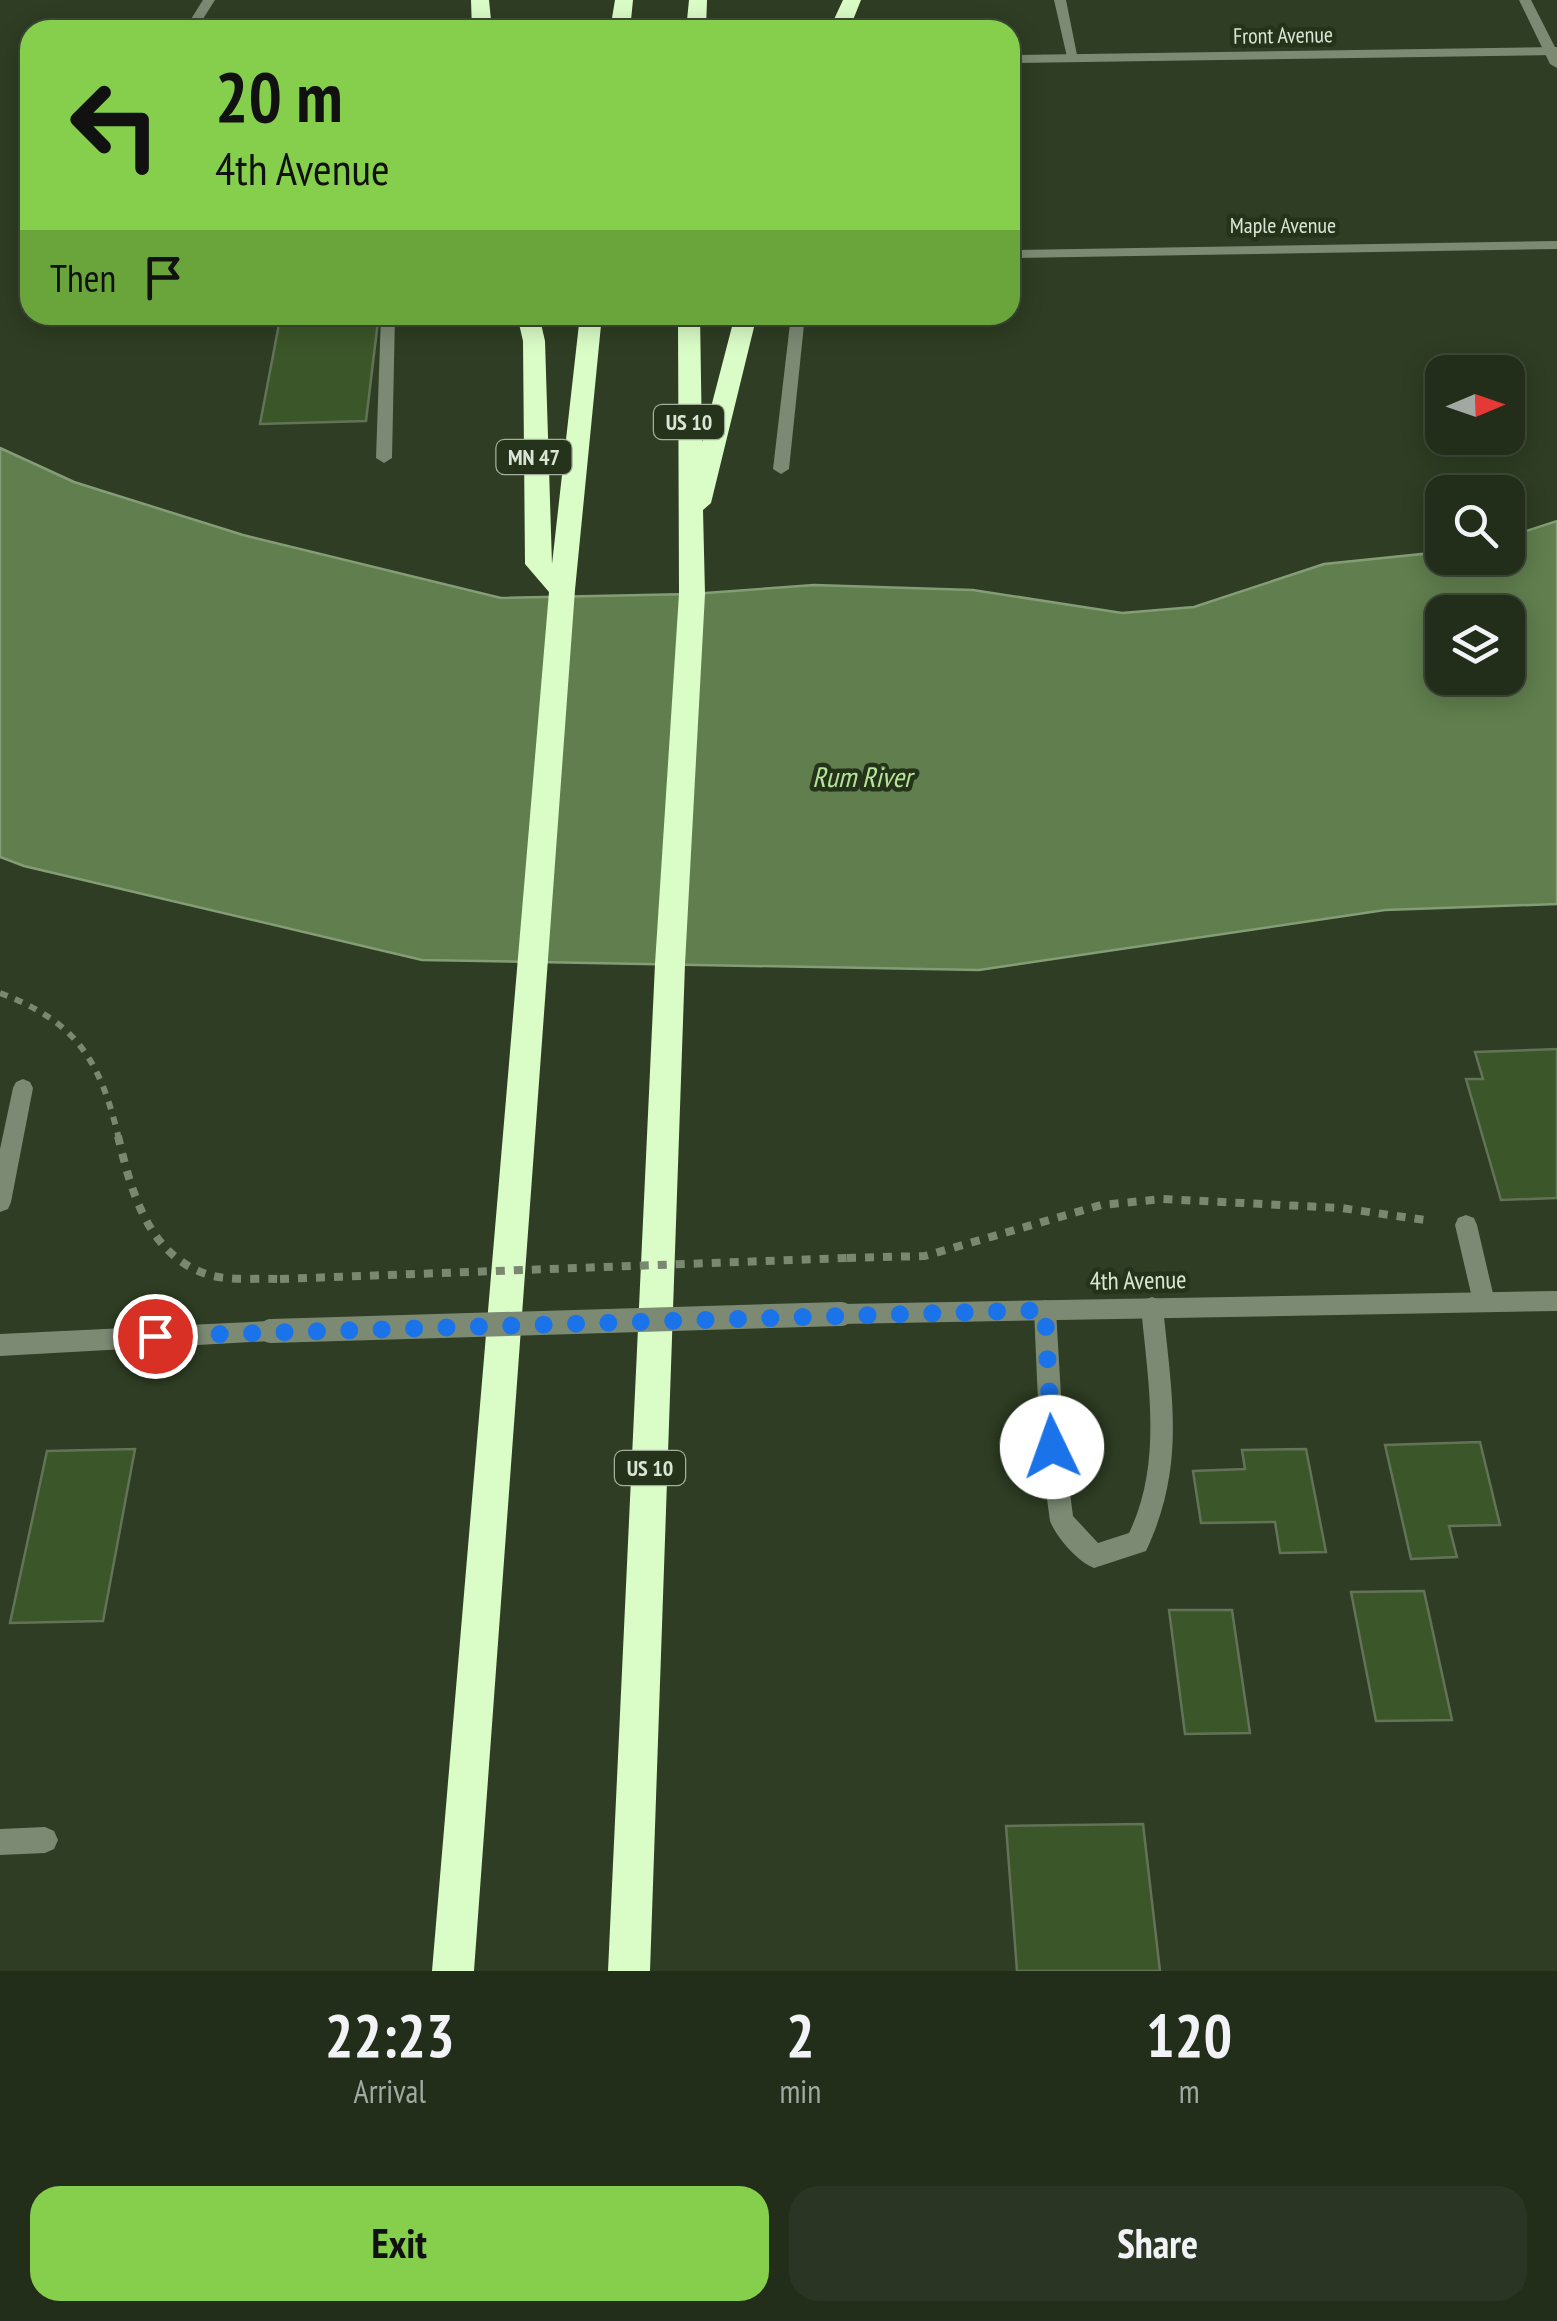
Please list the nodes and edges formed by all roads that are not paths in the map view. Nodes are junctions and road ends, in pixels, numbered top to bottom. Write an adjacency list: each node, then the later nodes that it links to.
1 (1060, 0): 4 (street)
2 (1525, 0): 3 (street)
3 (1555, 56): 4 (street, Front Avenue)
4 (1074, 58): 5 (street, Front Avenue)
5 (1020, 59)
6 (1557, 245): 7 (street, Maple Avenue)
7 (1020, 254)
8 (388, 325): 14 (street)
9 (530, 325): 17 (highway, MN 47)
10 (590, 325): 17 (highway)
11 (689, 325): 16 (highway, US 10)
12 (744, 325): 16 (highway)
13 (797, 325): 15 (street)
14 (384, 458)
15 (782, 469)
16 (689, 530): 29 (highway, US 10)
17 (562, 590): 28 (highway)
18 (23, 1088): 19 (street)
19 (0, 1202)
20 (1466, 1225): 22 (street)
21 (1557, 1301): 22 (street, 4th Avenue)
22 (1484, 1302): 23 (street, 4th Avenue)
23 (1152, 1307): 24 (street, 4th Avenue); 24 (street)
24 (1045, 1310): 25 (street, 4th Avenue, bridge)
25 (0, 1344)
26 (45, 1840): 27 (street)
27 (0, 1842)
28 (453, 1971)
29 (629, 1971)

